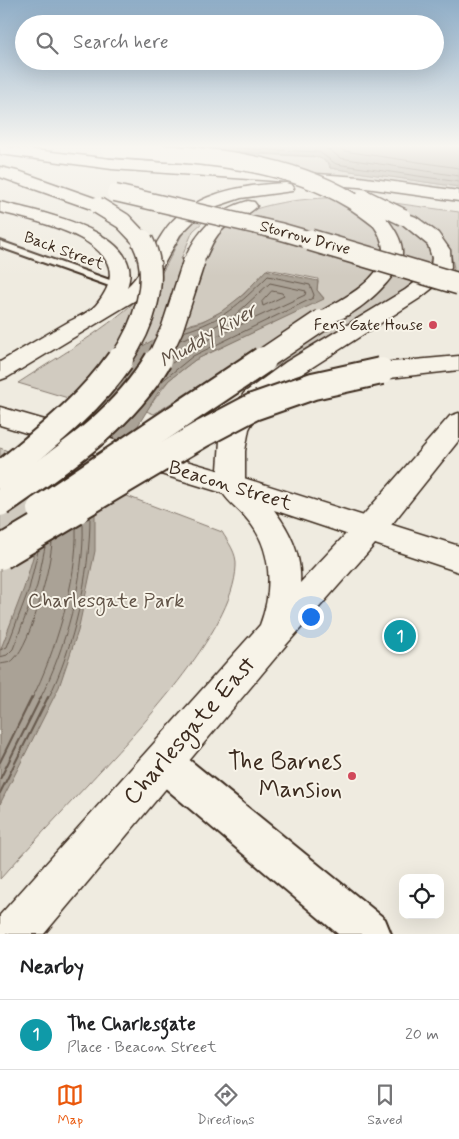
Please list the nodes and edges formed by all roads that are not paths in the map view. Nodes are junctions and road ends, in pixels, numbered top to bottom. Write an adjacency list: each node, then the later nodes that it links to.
1 (70, 190): 10 (main road)
2 (73, 190): 10 (main road, Storrow Drive)
3 (266, 190): 16 (main road)
4 (321, 190): 8 (main road)
5 (325, 190): 25 (main road, bridge)
6 (342, 190): 22 (main road, bridge)
7 (412, 190): 9 (main road)
8 (348, 194): 12 (main road); 23 (main road, bridge)
9 (459, 196)
10 (106, 199): 14 (main road, Storrow Drive, bridge); 21 (main road, bridge)
11 (0, 207): 15 (main road)
12 (459, 209)
13 (0, 244): 15 (lane, Back Street)
14 (459, 284)
15 (118, 286): 16 (main road)
16 (102, 313): 18 (main road)
17 (459, 363): 26 (main road, bridge)
18 (0, 372)
19 (0, 416): 22 (main road, Beacon Street, bridge)
20 (459, 422): 24 (main road, Charlesgate East)
21 (0, 476)
22 (231, 485): 24 (main road, Beacon Street); 28 (main road)
23 (0, 503)
24 (369, 530): 27 (main road, Beacon Street); 28 (main road, Charlesgate East)
25 (0, 537)
26 (0, 554)
27 (459, 559)
28 (274, 634): 29 (main road, Charlesgate East)
29 (163, 762): 30 (main road, Charlesgate East); 31 (street)
30 (14, 934)
31 (370, 934)

